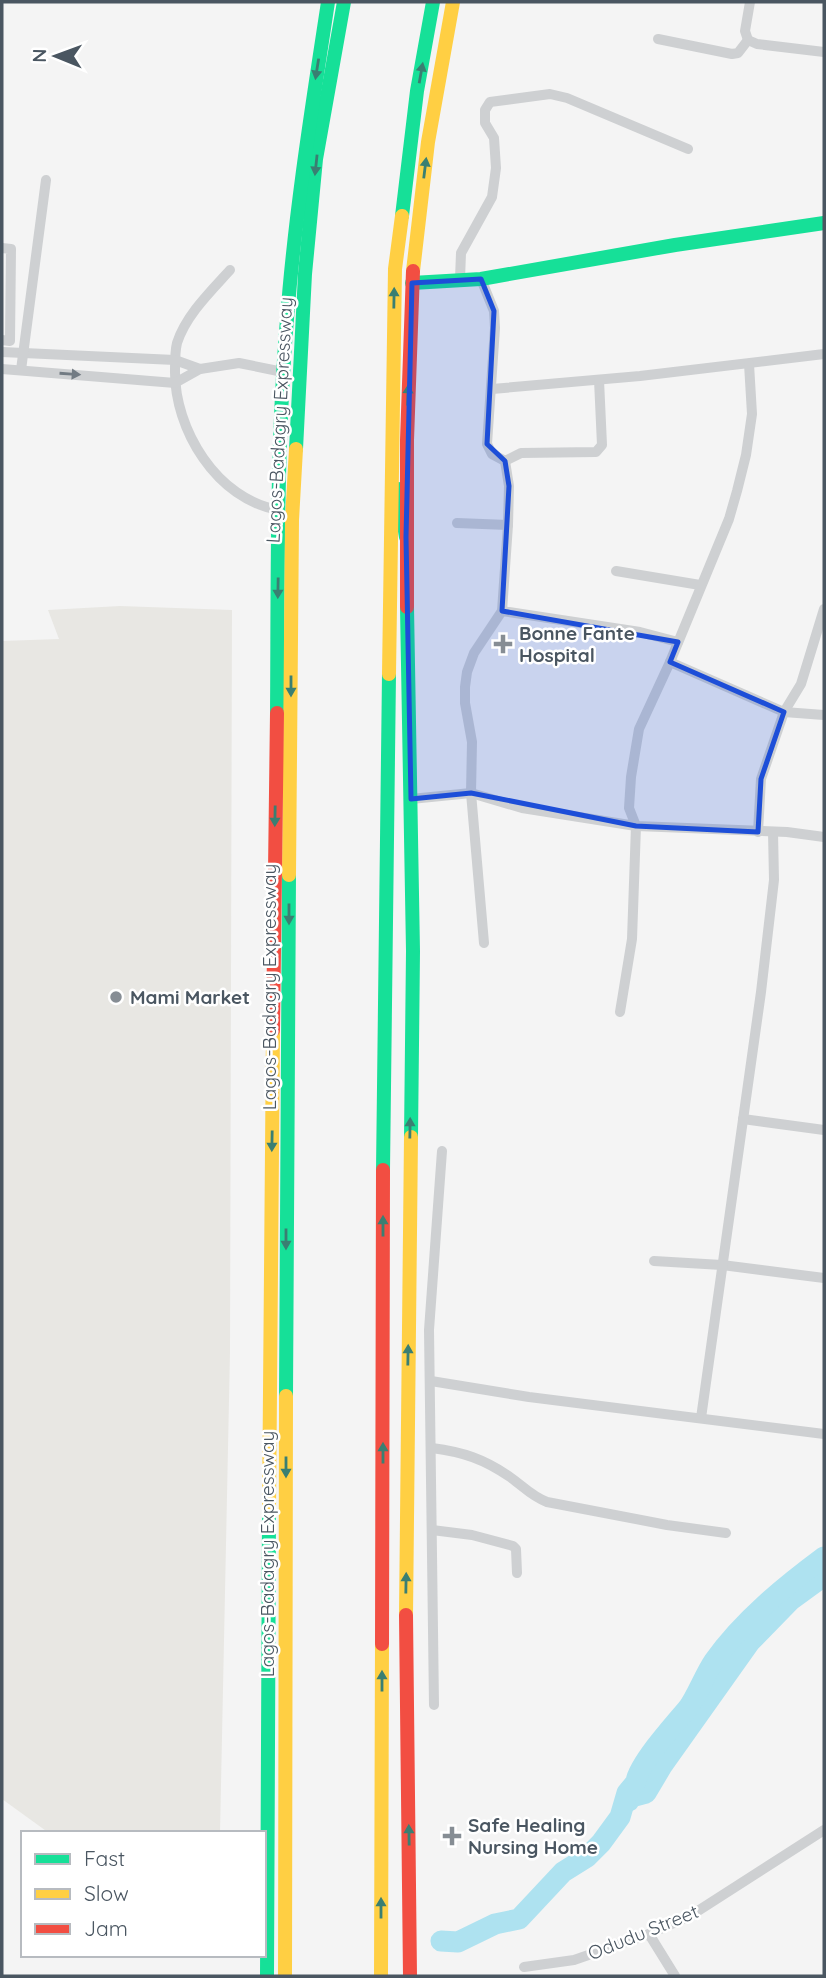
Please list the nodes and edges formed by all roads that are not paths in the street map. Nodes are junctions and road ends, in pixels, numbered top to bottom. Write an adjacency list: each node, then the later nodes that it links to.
1 (328, 2): 27 (main road, Lagos-Badagry Expressway, one-way to 27)
2 (344, 2): 70 (main road, Lagos-Badagry Expressway, one-way to 70)
3 (433, 2): 23 (main road, one-way to 3)
4 (453, 2): 16 (main road, one-way to 4)
5 (750, 2): 7 (street)
6 (659, 39): 7 (street)
7 (748, 40): 8 (street)
8 (824, 52)
9 (688, 149): 14 (street)
10 (46, 180): 19 (street)
11 (824, 223): 15 (main road)
12 (2, 248): 17 (street)
13 (230, 270): 21 (street)
14 (460, 279): 15 (main road); 16 (main road)
15 (481, 279): 30 (street)
16 (412, 283): 35 (main road, one-way to 16)
17 (2, 340)
18 (2, 352): 19 (street)
19 (23, 353): 21 (street); 26 (street)
20 (824, 354): 22 (street)
21 (175, 360): 25 (street); 29 (street)
22 (749, 364): 28 (street); 37 (street)
23 (393, 367): 35 (main road); 71 (main road, one-way to 23)
24 (2, 369): 26 (street)
25 (200, 369): 27 (street); 29 (street)
26 (21, 370): 29 (street, one-way to 29)
27 (283, 372): 32 (main road, Lagos-Badagry Expressway)
28 (599, 380): 30 (street); 31 (street)
29 (175, 383): 32 (street)
30 (492, 389): 31 (street)
31 (505, 461): 34 (street)
32 (279, 509): 69 (main road, Lagos-Badagry Expressway, one-way to 69)
33 (457, 523): 34 (street)
34 (508, 525): 39 (street)
35 (406, 537): 45 (main road)
36 (616, 571): 37 (street)
37 (700, 585): 40 (street)
38 (824, 609): 42 (street)
39 (502, 611): 40 (street); 44 (street)
40 (678, 642): 41 (street)
41 (670, 662): 42 (street); 46 (street)
42 (784, 712): 43 (street); 47 (street)
43 (824, 715)
44 (471, 793): 45 (street); 46 (street); 50 (street)
45 (411, 800): 72 (main road, one-way to 45)
46 (636, 826): 47 (street); 51 (street)
47 (758, 832): 48 (street)
48 (773, 832): 49 (street); 52 (street)
49 (824, 837)
50 (484, 943)
51 (620, 1012)
52 (743, 1119): 53 (street); 56 (street)
53 (824, 1130)
54 (442, 1151): 58 (street)
55 (654, 1261): 56 (street)
56 (722, 1265): 57 (street); 59 (street)
57 (824, 1279)
58 (431, 1381): 59 (street); 61 (street)
59 (701, 1418): 60 (street)
60 (824, 1434)
61 (432, 1448): 62 (street); 63 (street)
62 (432, 1530): 64 (street); 65 (street)
63 (726, 1533)
64 (517, 1573)
65 (434, 1705)
66 (824, 1830): 67 (street, Odudu Street)
67 (649, 1934): 68 (street, Odudu Street); 73 (street)
68 (524, 1967)
69 (267, 1976)
70 (285, 1976)
71 (381, 1976)
72 (410, 1976)
73 (675, 1976)

